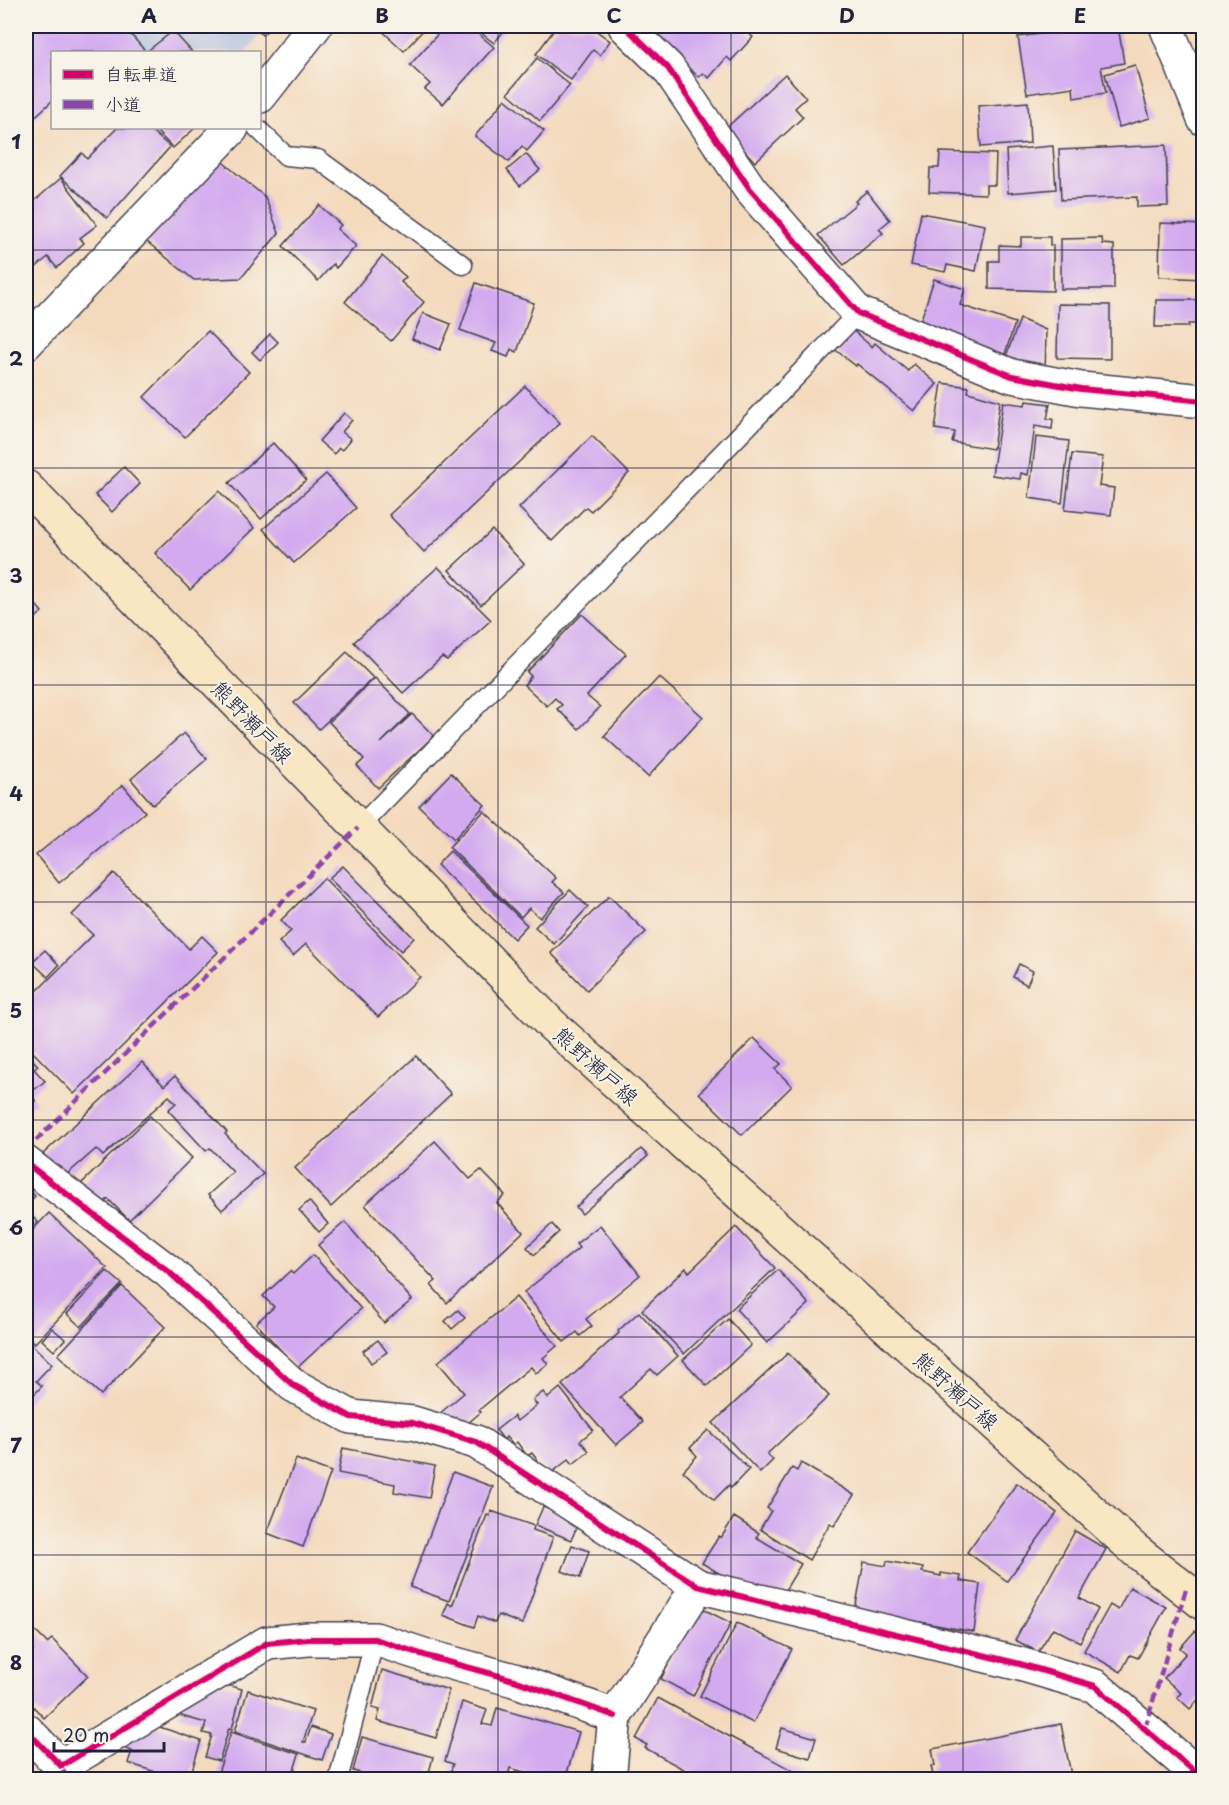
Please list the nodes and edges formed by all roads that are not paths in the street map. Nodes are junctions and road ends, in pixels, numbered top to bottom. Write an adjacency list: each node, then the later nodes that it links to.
1 (315, 26): 4 (street)
2 (625, 26): 9 (street)
3 (1166, 26): 5 (street)
4 (261, 95)
5 (1203, 119)
6 (231, 129): 10 (street)
7 (258, 129): 8 (lane)
8 (463, 265)
9 (858, 313): 11 (street); 13 (lane)
10 (26, 343)
11 (1203, 401)
12 (26, 487): 13 (main road, 熊野瀬戸線)
13 (357, 828): 16 (main road, 熊野瀬戸線)
14 (26, 1163): 15 (street)
15 (698, 1586): 18 (street); 22 (street)
16 (1203, 1604)
17 (375, 1639): 18 (street); 19 (street); 20 (lane)
18 (615, 1716): 21 (street)
19 (26, 1730)
20 (338, 1779)
21 (609, 1779)
22 (1197, 1779)

